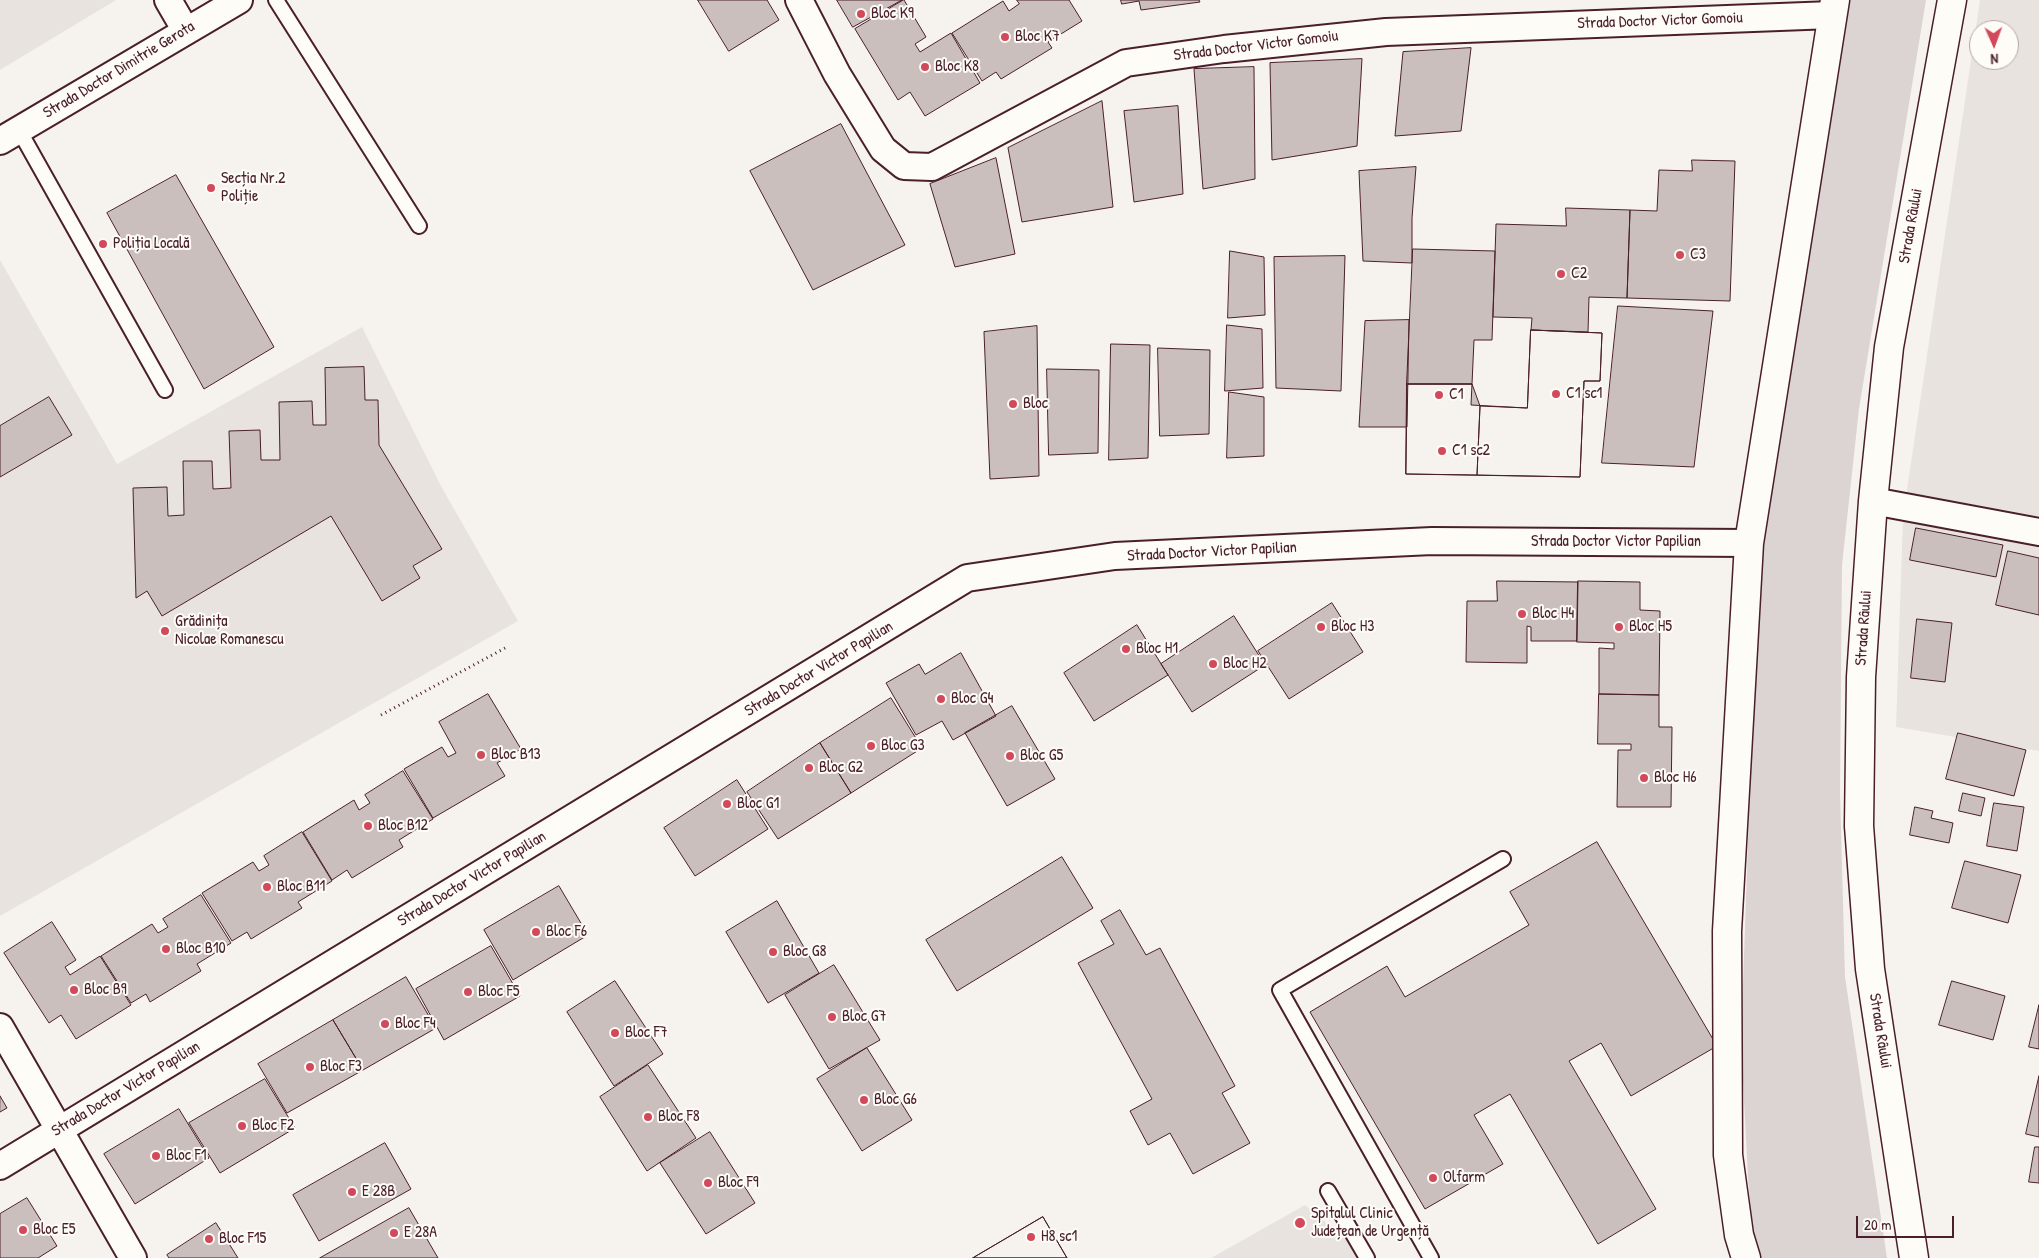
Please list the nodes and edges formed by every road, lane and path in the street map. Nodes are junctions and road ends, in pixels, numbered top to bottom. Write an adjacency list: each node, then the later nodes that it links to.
1 (168, 0): 7 (street)
2 (239, 0): 7 (street, Strada Doctor Dimitrie Gerota)
3 (276, 0): 9 (lane)
4 (799, 0): 6 (street, Strada Doctor Victor Gomoiu)
5 (1952, 0): 11 (main road, Strada Râului)
6 (1833, 8): 13 (main road)
7 (186, 30): 8 (street, Strada Doctor Dimitrie Gerota)
8 (10, 136): 10 (lane)
9 (418, 226)
10 (166, 390)
11 (1873, 501): 12 (street); 25 (main road, Strada Râului)
12 (2039, 532)
13 (1749, 543): 18 (street, Strada Doctor Victor Papilian); 24 (main road)
14 (507, 647): 15 (path)
15 (381, 715)
16 (1503, 859): 23 (lane)
17 (0, 1026): 18 (street)
18 (60, 1130): 19 (street, Strada Doctor Victor Papilian); 21 (street)
19 (0, 1166)
20 (1328, 1191): 22 (lane)
21 (133, 1258)
22 (1367, 1258)
23 (1431, 1258)
24 (1746, 1258)
25 (1914, 1258)

